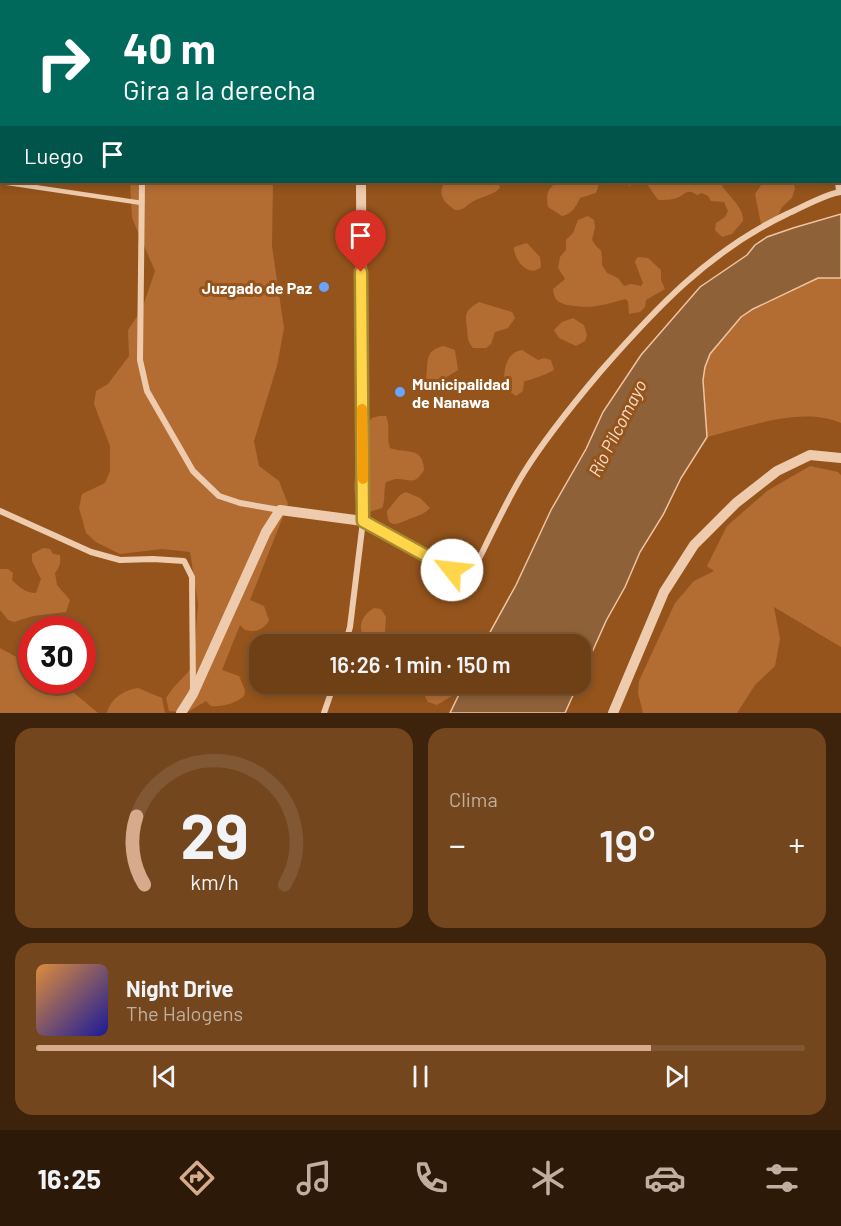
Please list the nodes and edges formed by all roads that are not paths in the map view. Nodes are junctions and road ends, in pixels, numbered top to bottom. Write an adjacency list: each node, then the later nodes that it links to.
1 (9, 183): 5 (lane)
2 (142, 183): 5 (street)
3 (361, 183): 9 (street)
4 (840, 192): 9 (street)
5 (142, 203): 7 (street)
6 (841, 458): 15 (street)
7 (280, 510): 9 (street); 11 (street)
8 (0, 511): 11 (street)
9 (363, 521): 10 (street)
10 (348, 634)
11 (193, 694): 13 (street)
12 (331, 694): 14 (street)
13 (181, 713)
14 (324, 713)
15 (613, 713)

